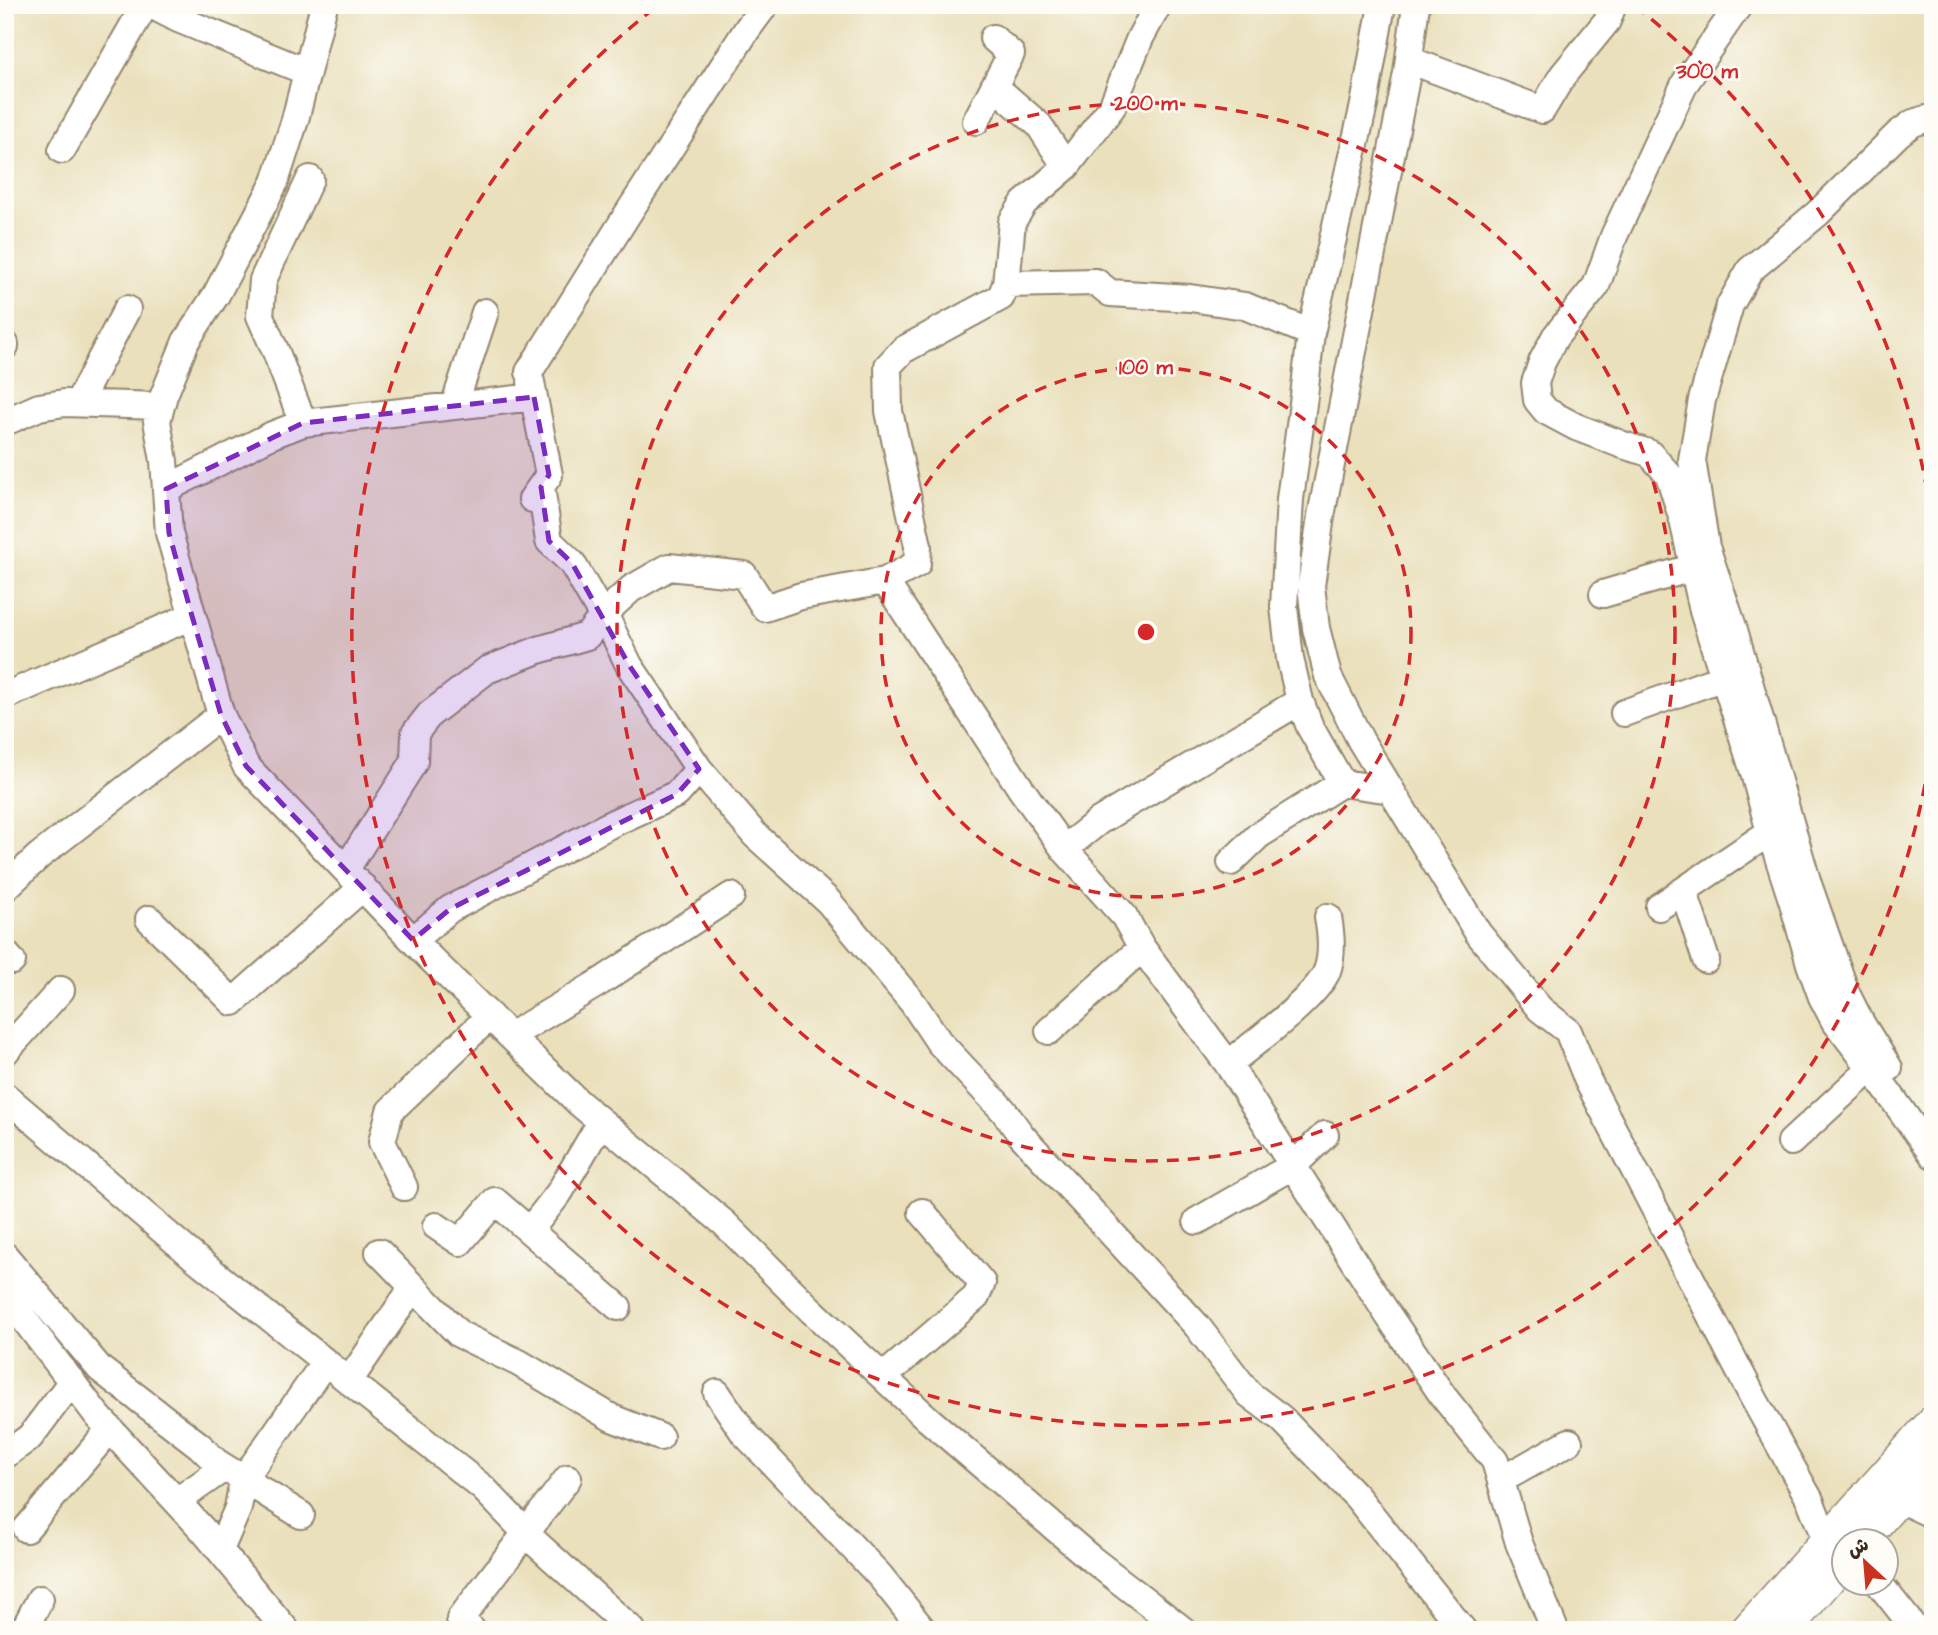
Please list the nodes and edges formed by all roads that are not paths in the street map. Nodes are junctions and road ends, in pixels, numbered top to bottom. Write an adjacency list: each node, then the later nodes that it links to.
1 (145, 5): 16 (street)
2 (151, 5): 12 (street)
3 (324, 5): 12 (street)
4 (765, 5): 23 (street)
5 (1158, 5): 17 (street)
6 (1382, 5): 22 (street)
7 (1416, 5): 11 (street)
8 (1613, 5): 11 (street)
9 (1739, 5): 30 (street)
10 (993, 38): 13 (street)
11 (1409, 60): 42 (street)
12 (307, 72): 25 (street)
13 (994, 86): 14 (street); 17 (street)
14 (976, 121)
15 (1933, 122): 65 (street)
16 (62, 150)
17 (1066, 167): 19 (street)
18 (310, 179): 28 (street)
19 (1006, 284): 22 (street); 31 (street)
20 (127, 309): 24 (street)
21 (485, 312): 26 (street)
22 (1311, 333): 37 (street)
23 (529, 375): 26 (street); 34 (street)
24 (79, 404): 25 (street); 27 (street)
25 (161, 406): 29 (street)
26 (454, 406): 28 (street)
27 (5, 422)
28 (303, 423): 29 (street)
29 (166, 489): 33 (street)
30 (1695, 567): 32 (street); 35 (street)
31 (885, 581): 34 (street); 44 (street)
32 (1603, 594)
33 (192, 616): 36 (street); 39 (street)
34 (603, 617): 40 (street); 46 (street)
35 (1724, 677): 38 (street); 43 (street)
36 (5, 696)
37 (1300, 701): 41 (street); 44 (street)
38 (1624, 713)
39 (221, 715): 46 (street); 47 (street)
40 (699, 769): 53 (street); 114 (street)
41 (1342, 783): 42 (street); 45 (street)
42 (1391, 790): 102 (street)
43 (1770, 832): 48 (street); 62 (street)
44 (1064, 849): 54 (street)
45 (1231, 862)
46 (354, 878): 52 (street); 53 (street)
47 (5, 888)
48 (1684, 891): 50 (street); 55 (street)
49 (732, 896): 59 (street)
50 (1659, 908)
51 (1328, 917): 61 (street)
52 (149, 919)
53 (413, 940): 57 (street)
54 (1142, 948): 58 (street); 61 (street)
55 (1706, 960)
56 (61, 990): 60 (street)
57 (490, 1016): 59 (street); 70 (street)
58 (1049, 1031)
59 (510, 1036): 64 (street)
60 (5, 1052)
61 (1228, 1065): 69 (street)
62 (1871, 1068): 67 (street); 68 (street)
63 (5, 1096): 80 (street)
64 (601, 1122): 74 (street); 81 (street)
65 (1933, 1128)
66 (1325, 1135): 69 (street)
67 (1791, 1142)
68 (1933, 1155)
69 (1294, 1165): 72 (street); 93 (street)
70 (404, 1186)
71 (922, 1212): 81 (street)
72 (1197, 1221)
73 (436, 1227): 74 (street)
74 (530, 1230): 79 (street)
75 (379, 1252): 77 (street)
76 (5, 1256): 91 (street)
77 (413, 1287): 83 (street); 87 (street)
78 (5, 1294): 82 (street)
79 (618, 1307)
80 (325, 1362): 83 (street); 91 (street)
81 (883, 1377): 113 (street)
82 (72, 1381): 86 (street); 89 (street)
83 (349, 1381): 101 (street)
84 (717, 1394): 112 (street)
85 (1933, 1422): 98 (main road)
86 (110, 1429): 95 (street); 100 (street)
87 (660, 1437)
88 (1569, 1442): 93 (street)
89 (5, 1455)
90 (1933, 1460): 94 (main road)
91 (233, 1474): 95 (street); 96 (street); 103 (street)
92 (568, 1478): 101 (street)
93 (1501, 1480): 115 (street)
94 (1899, 1499): 97 (street); 99 (main road)
95 (177, 1501): 103 (street)
96 (301, 1515)
97 (1933, 1515)
98 (1855, 1526)
99 (1875, 1526)
100 (26, 1529)
101 (526, 1533): 108 (street); 111 (street)
102 (1829, 1540)
103 (220, 1550): 110 (street)
104 (1829, 1557): 116 (main road)
105 (1829, 1561): 117 (main road)
106 (1889, 1596): 118 (street)
107 (40, 1599): 109 (street)
108 (621, 1626)
109 (24, 1630)
110 (286, 1630)
111 (472, 1630)
112 (922, 1630)
113 (1183, 1630)
114 (1463, 1630)
115 (1555, 1630)
116 (1747, 1630)
117 (1784, 1630)
118 (1916, 1630)

